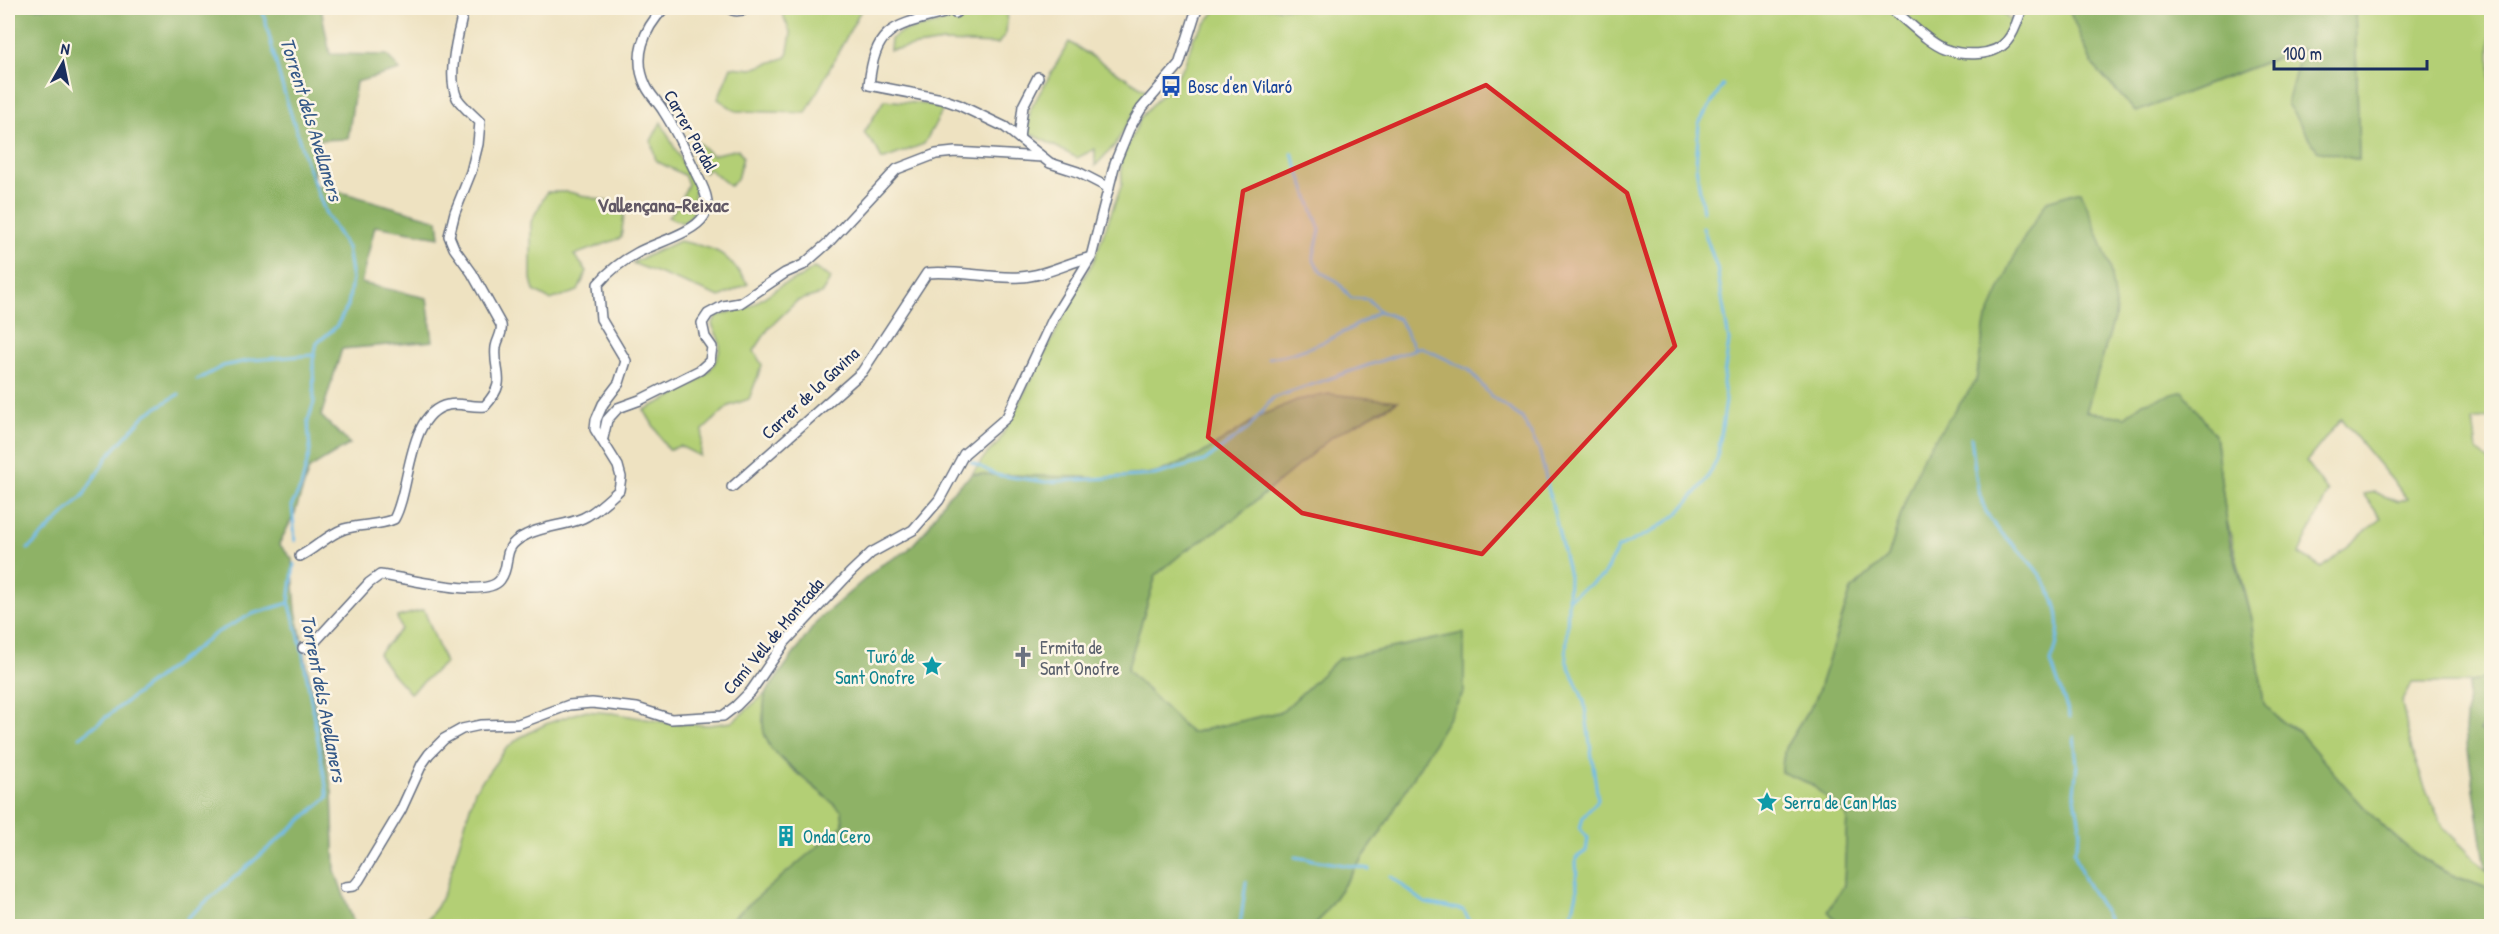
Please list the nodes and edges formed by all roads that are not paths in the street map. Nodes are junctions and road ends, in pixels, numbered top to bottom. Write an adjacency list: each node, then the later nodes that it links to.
1 (464, 8): 17 (street)
2 (664, 8): 15 (street, Carrer Pardal)
3 (729, 8): 4 (street)
4 (747, 8)
5 (950, 8): 6 (street); 11 (street)
6 (962, 8)
7 (1197, 8): 13 (street, Camí Vell de Montcada)
8 (1890, 8): 9 (street)
9 (2022, 8)
10 (1038, 77): 11 (street)
11 (1019, 138): 12 (street)
12 (1042, 157): 13 (street); 15 (street)
13 (1109, 188): 14 (street, Camí Vell de Montcada)
14 (1091, 257): 16 (street, Carrer de la Gavina); 19 (street, Camí Vell de Montcada)
15 (603, 438): 18 (street, Carrer Pardal)
16 (732, 487)
17 (300, 556)
18 (303, 648)
19 (345, 887)

